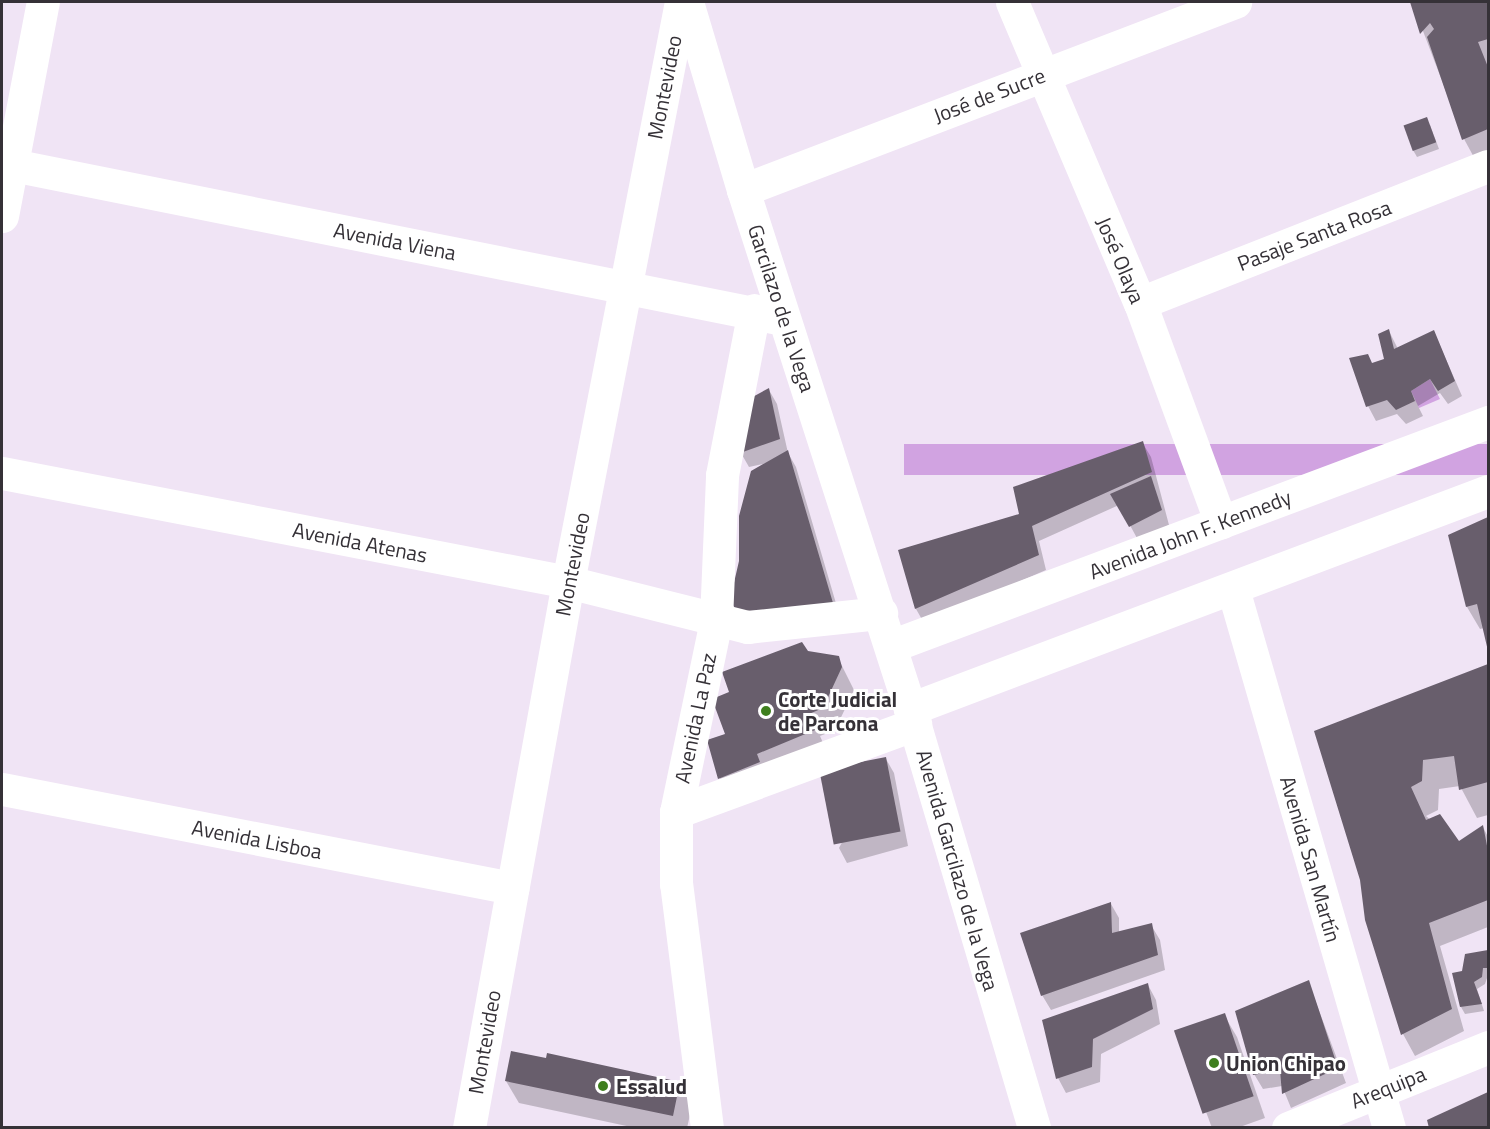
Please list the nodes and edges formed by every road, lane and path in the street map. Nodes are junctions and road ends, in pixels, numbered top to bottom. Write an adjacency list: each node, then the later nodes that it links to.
1 (44, 2): 8 (street)
2 (681, 2): 12 (street, Montevideo)
3 (687, 2): 10 (street, Garcilazo de la Vega)
4 (1012, 2): 7 (street, José Olaya)
5 (1235, 2): 6 (street, José de Sucre)
6 (1177, 12): 7 (street, José de Sucre)
7 (1040, 75): 10 (street, José de Sucre); 13 (street, José Olaya)
8 (7, 164): 11 (street); 12 (street, Avenida Viena)
9 (1488, 166): 13 (street, Pasaje Santa Rosa)
10 (743, 190): 15 (street, Garcilazo de la Vega)
11 (2, 216)
12 (626, 286): 14 (street, Avenida Viena); 20 (street, Montevideo)
13 (1140, 303): 19 (street, José Olaya)
14 (754, 310): 15 (street, Avenida Viena); 23 (street, Avenida La Paz)
15 (787, 321): 22 (street, Garcilazo de la Vega)
16 (1488, 422): 19 (street, Avenida John F. Kennedy)
17 (2, 473): 20 (street, Avenida Atenas)
18 (1488, 491): 21 (street)
19 (1221, 523): 24 (street, Avenida John F. Kennedy)
20 (568, 582): 23 (street, Avenida Atenas); 28 (street, Montevideo)
21 (1233, 589): 25 (street); 30 (street, Avenida San Martín)
22 (881, 613): 23 (street, Avenida Atenas); 24 (street, Avenida Garcilazo de la Vega)
23 (716, 620): 27 (street, Avenida La Paz)
24 (891, 646): 25 (street, Avenida Garcilazo de la Vega)
25 (912, 716): 27 (street); 33 (street, Avenida Garcilazo de la Vega)
26 (2, 789): 28 (street, Avenida Lisboa)
27 (676, 812): 32 (street, Avenida La Paz)
28 (512, 888): 31 (street, Montevideo)
29 (1488, 1047): 30 (street, Arequipa)
30 (1377, 1090): 34 (street, Arequipa); 35 (street, Avenida San Martín)
31 (469, 1128)
32 (707, 1128)
33 (1034, 1128)
34 (1287, 1128)
35 (1389, 1128)

